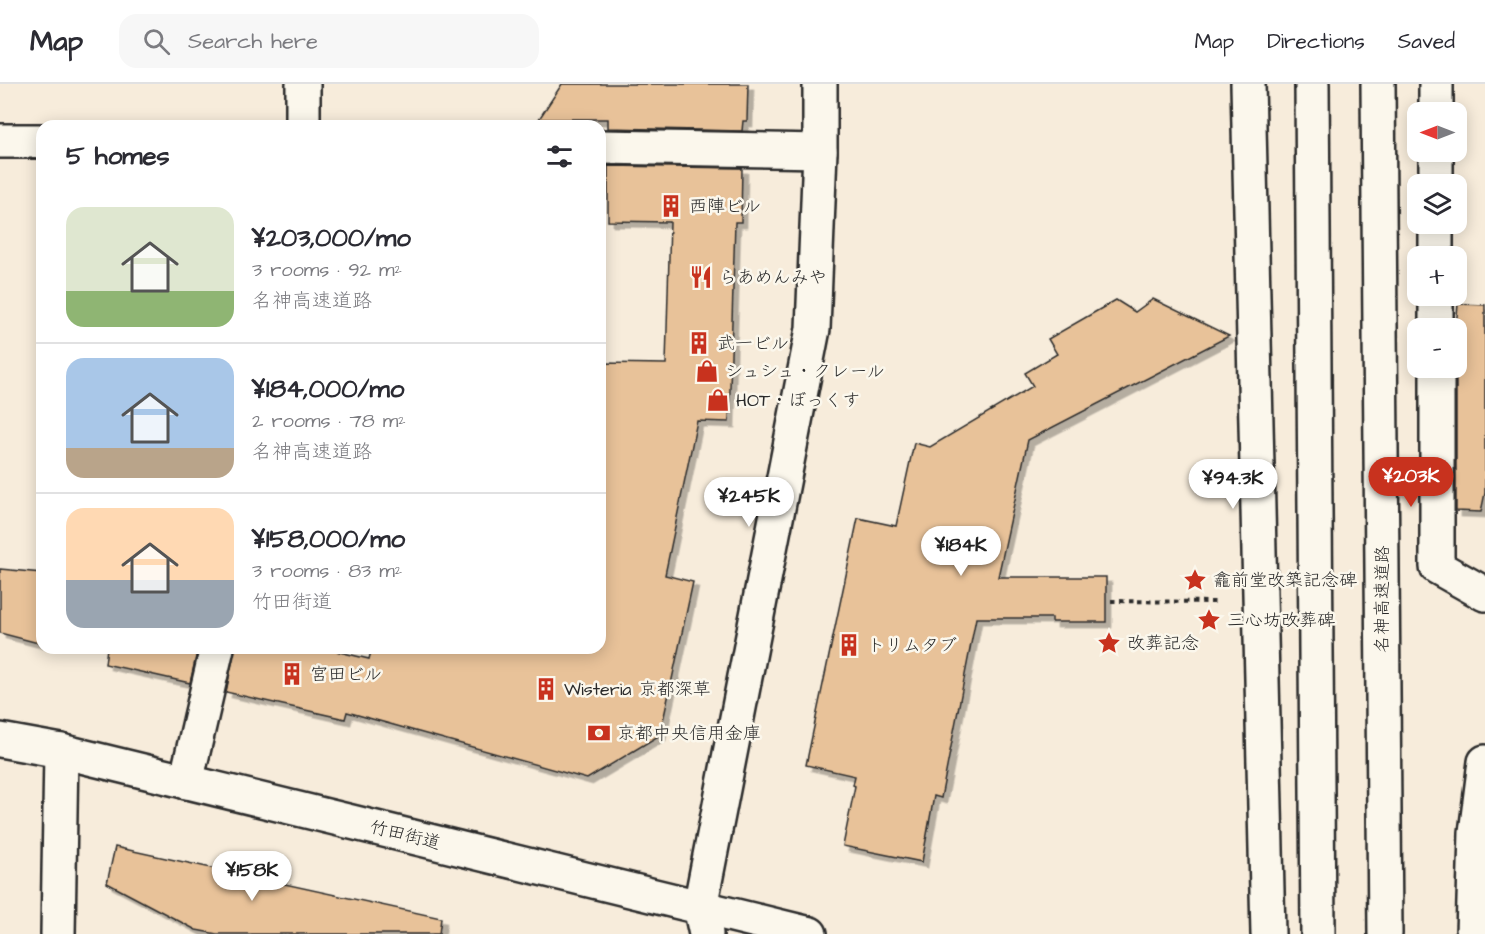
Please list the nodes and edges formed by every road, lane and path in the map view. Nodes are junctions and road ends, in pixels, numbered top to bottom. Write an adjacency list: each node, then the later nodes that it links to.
1 (303, 84): 8 (main road)
2 (820, 84): 12 (main road)
3 (1248, 84): 25 (main road)
4 (1311, 84): 26 (main road)
5 (1378, 84): 27 (main road, 名神高速道路)
6 (1436, 84): 7 (main road)
7 (1436, 102)
8 (303, 120)
9 (0, 141): 10 (main road)
10 (36, 141)
11 (606, 147): 12 (main road)
12 (820, 151): 22 (main road)
13 (1437, 378): 14 (main road)
14 (1485, 594)
15 (1111, 601): 16 (path)
16 (1176, 602)
17 (217, 654): 21 (main road)
18 (0, 740): 19 (main road, 竹田街道)
19 (61, 751): 21 (main road, 竹田街道); 23 (main road)
20 (1485, 762): 28 (main road)
21 (186, 782): 22 (main road, 竹田街道)
22 (700, 925): 24 (main road, 竹田街道)
23 (58, 934)
24 (810, 934)
25 (1268, 934)
26 (1318, 934)
27 (1385, 934)
28 (1473, 934)

